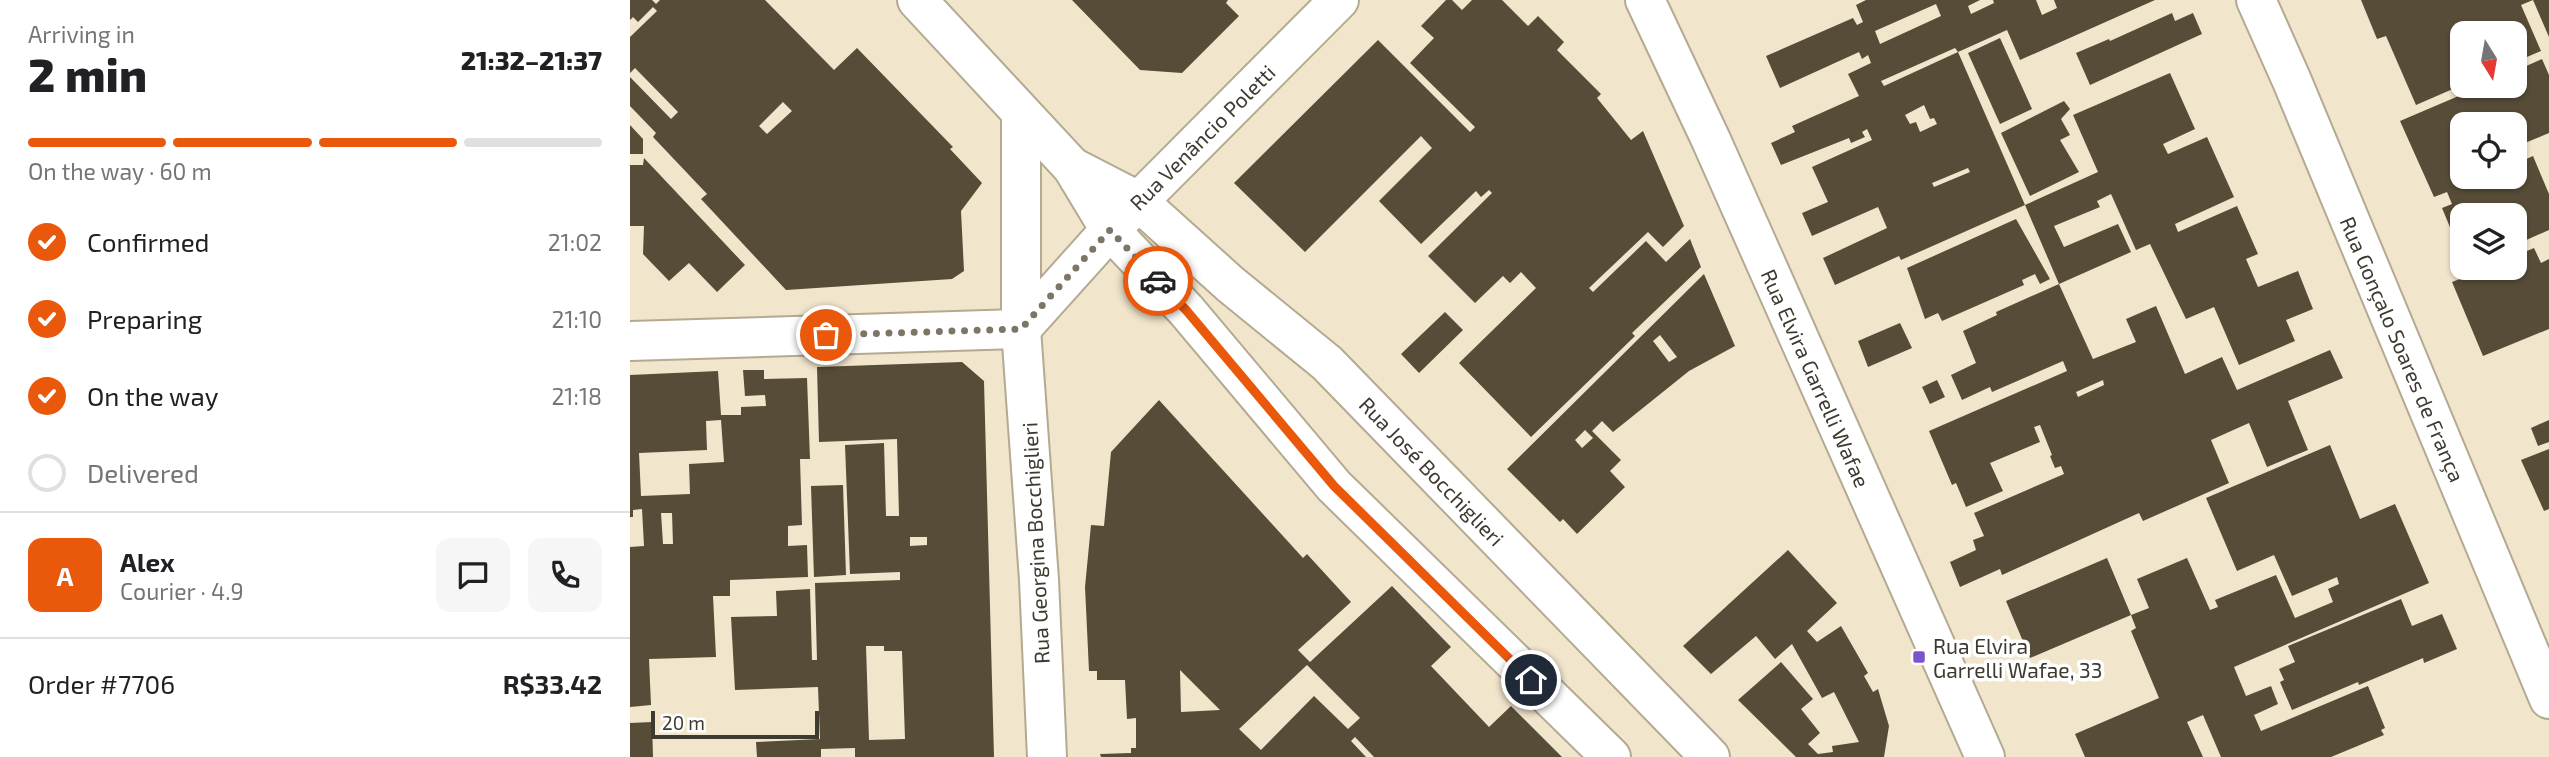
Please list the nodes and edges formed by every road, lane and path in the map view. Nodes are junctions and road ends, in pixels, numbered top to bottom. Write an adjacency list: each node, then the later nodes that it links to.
1 (917, 0): 5 (street)
2 (1339, 0): 7 (street, Rua Venâncio Poletti)
3 (1645, 0): 15 (street, Rua Elvira Garrelli Wafae)
4 (2256, 0): 11 (street, Rua Gonçalo Soares de França)
5 (1021, 113): 6 (street); 9 (street, Rua Georgina Bocchiglieri)
6 (1072, 167): 7 (street, Rua José Bocchiglieri); 8 (street)
7 (1138, 201): 8 (street, Rua Venâncio Poletti); 14 (street, Rua José Bocchiglieri)
8 (1110, 230): 9 (street, Rua Venâncio Poletti); 13 (street)
9 (1021, 329): 10 (street); 12 (street, Rua Georgina Bocchiglieri)
10 (630, 341)
11 (2549, 699)
12 (1047, 757)
13 (1611, 757)
14 (1710, 757)
15 (1985, 757)

